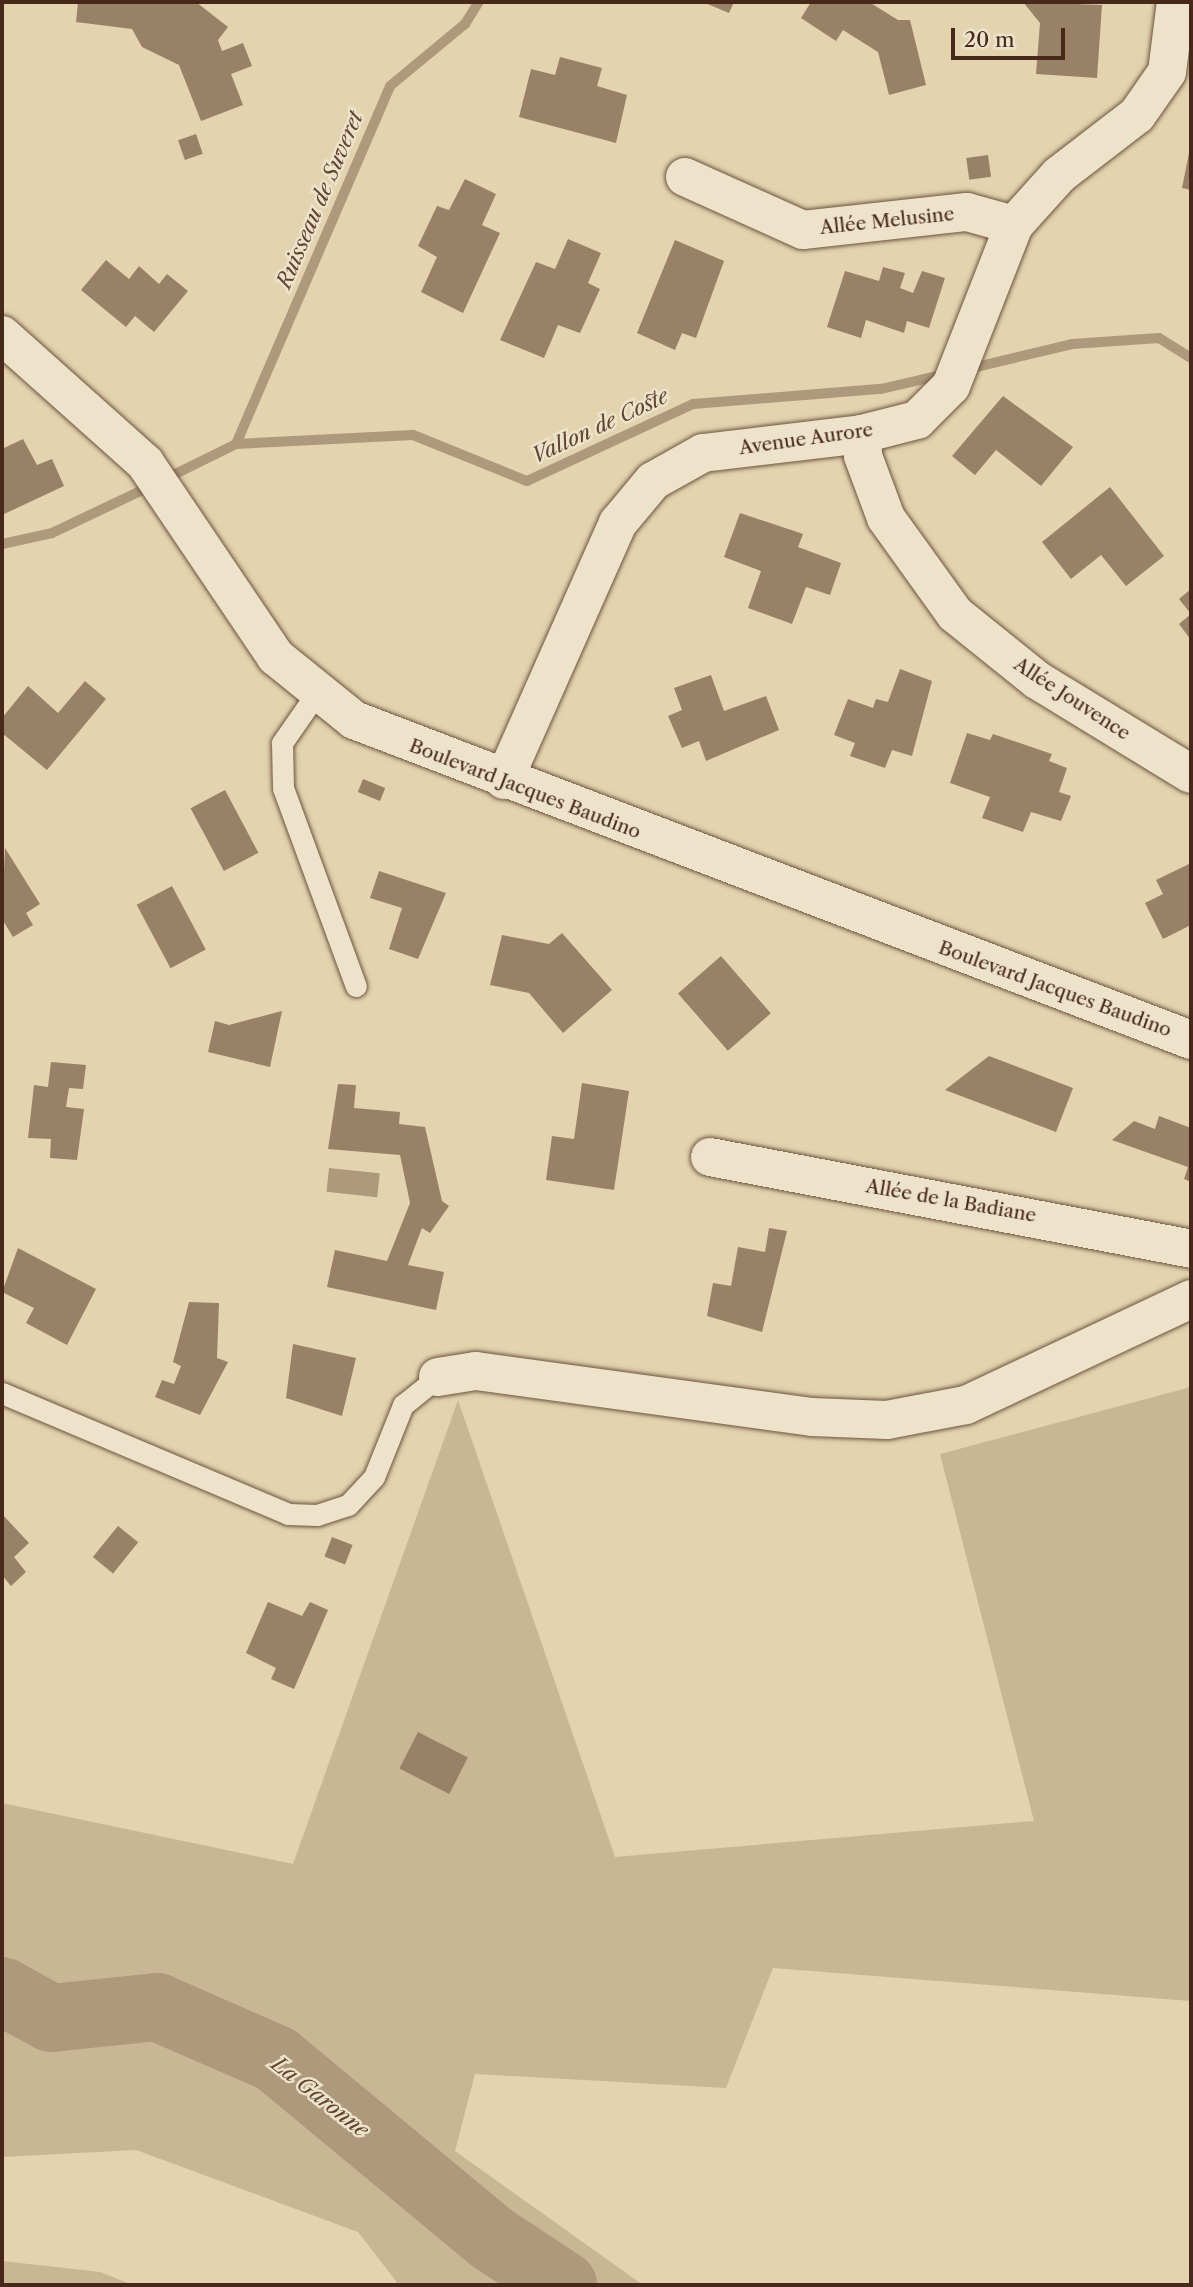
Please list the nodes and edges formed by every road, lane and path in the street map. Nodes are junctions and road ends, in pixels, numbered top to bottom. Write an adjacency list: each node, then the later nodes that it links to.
1 (1176, 2): 2 (street, Avenue Aurore)
2 (1179, 73): 4 (street, Avenue Aurore)
3 (685, 177): 4 (street, Allée Melusine)
4 (1014, 225): 6 (street, Avenue Aurore)
5 (2, 335): 7 (street, Boulevard Jacques Baudino)
6 (862, 435): 8 (street, Allée Jouvence); 9 (street, Avenue Aurore)
7 (316, 694): 9 (street, Boulevard Jacques Baudino); 10 (lane)
8 (1191, 775)
9 (504, 780): 11 (street, Boulevard Jacques Baudino)
10 (356, 986)
11 (1191, 1040)
12 (710, 1157): 13 (street, Allée de la Badiane)
13 (1191, 1249)
14 (1191, 1299): 15 (street)
15 (439, 1377): 16 (lane)
16 (2, 1394)

